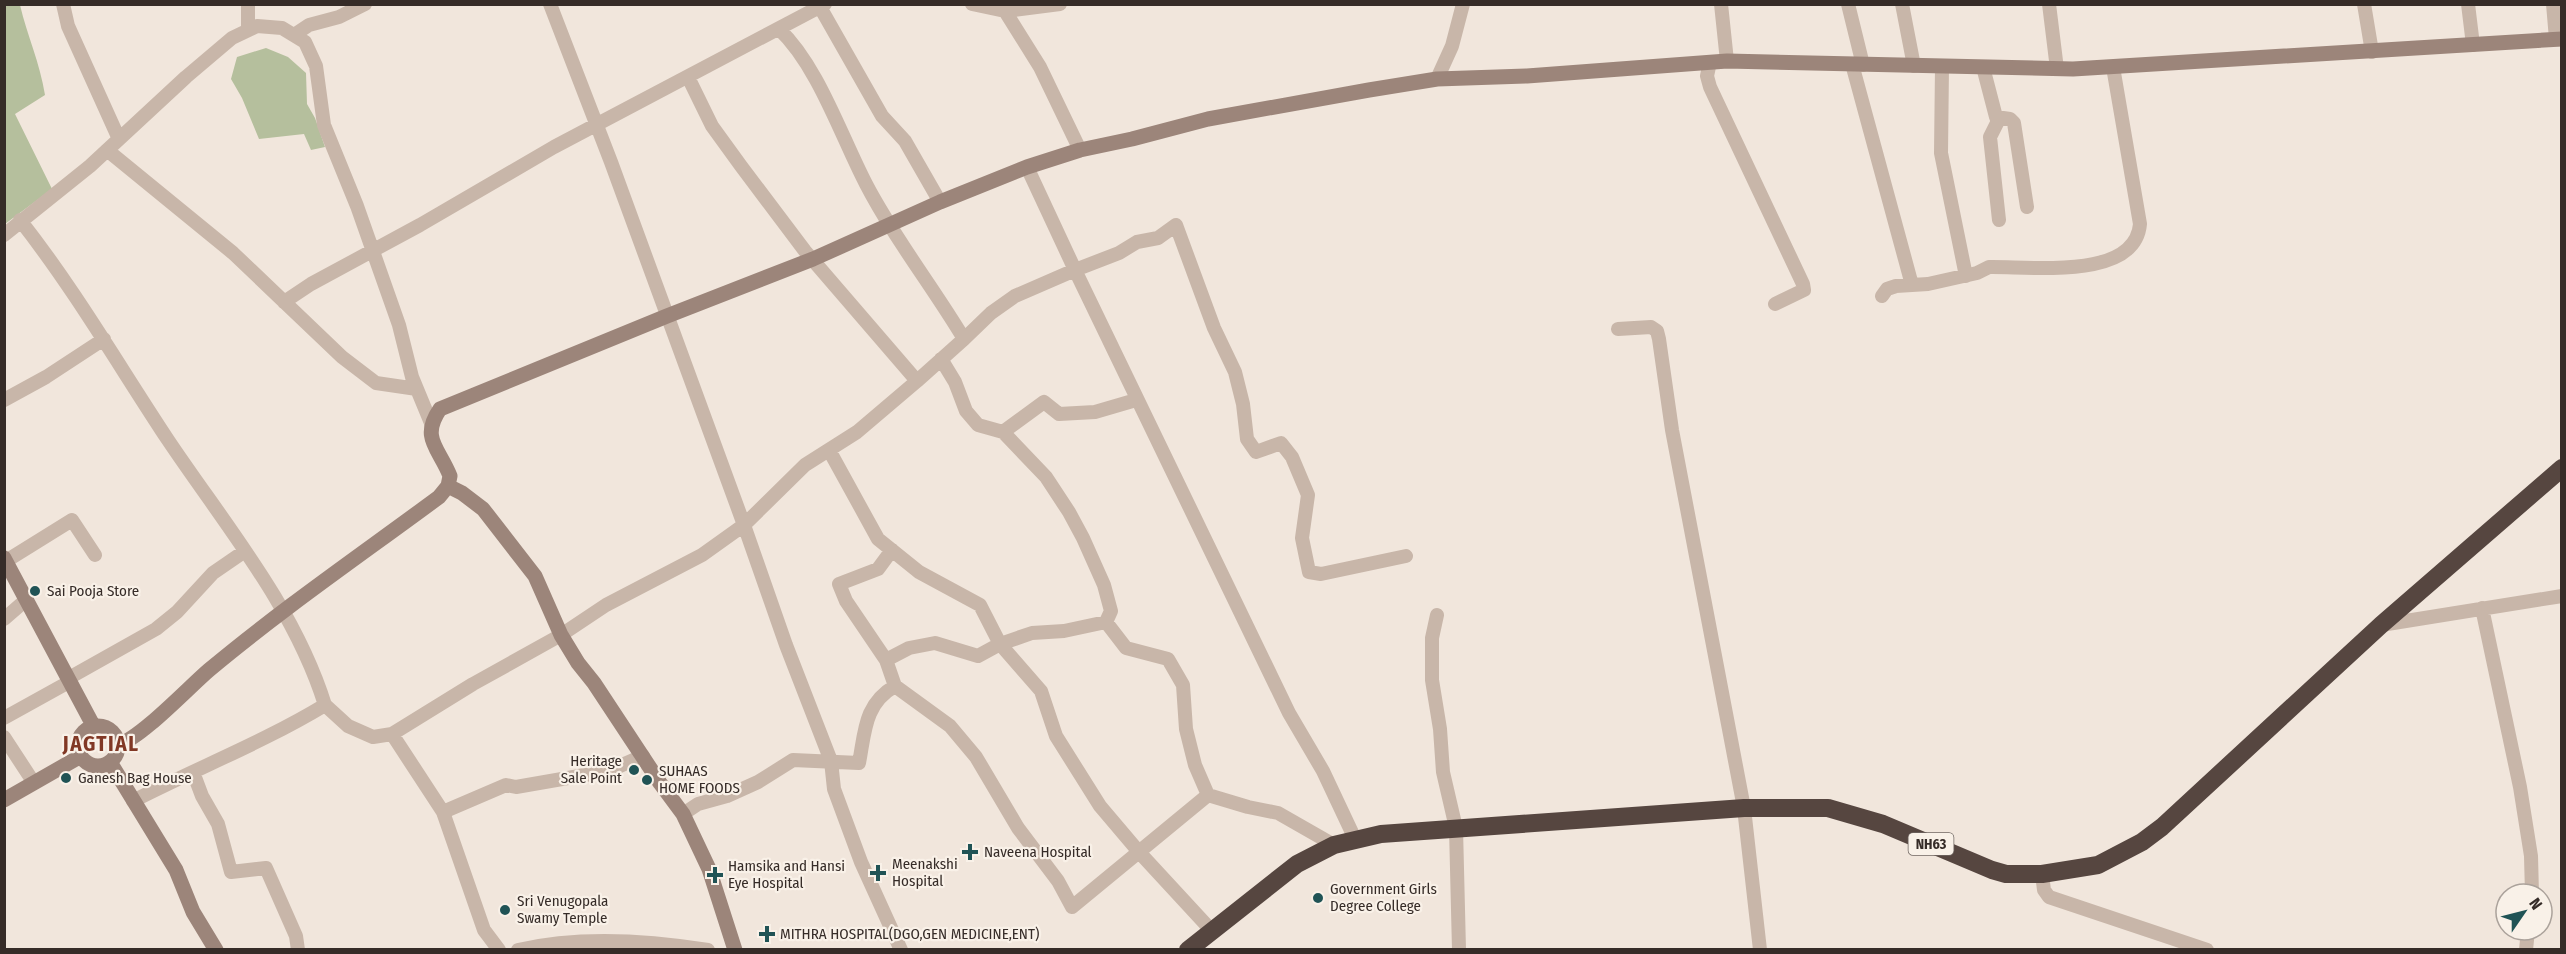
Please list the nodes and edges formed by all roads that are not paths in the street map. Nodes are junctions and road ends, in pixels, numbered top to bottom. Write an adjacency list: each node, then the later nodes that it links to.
1 (63, 4): 35 (street)
2 (248, 4): 18 (street)
3 (365, 4): 19 (street)
4 (550, 4): 34 (street)
5 (972, 4): 16 (street)
6 (1060, 4): 16 (street)
7 (1463, 4): 32 (street)
8 (1721, 4): 23 (street)
9 (1848, 4): 25 (street)
10 (1902, 4): 26 (street)
11 (2049, 4): 30 (street)
12 (2364, 4): 22 (street)
13 (2468, 4): 21 (street)
14 (2553, 4): 20 (street)
15 (822, 6): 17 (street); 39 (street)
16 (1005, 11): 37 (street)
17 (779, 28): 31 (street); 43 (street)
18 (248, 30): 19 (street); 35 (street)
19 (294, 35): 45 (street)
20 (2559, 39): 21 (main road)
21 (2473, 45): 22 (main road)
22 (2372, 52): 28 (main road)
23 (1727, 61): 24 (main road); 25 (main road)
24 (1710, 62): 32 (main road); 52 (street)
25 (1857, 64): 26 (main road); 49 (street)
26 (1914, 66): 27 (main road)
27 (1942, 67): 29 (main road); 48 (street)
28 (2113, 67): 30 (main road); 48 (street)
29 (1983, 68): 30 (main road); 33 (street)
30 (2057, 69)
31 (688, 77): 34 (street); 46 (street)
32 (1437, 79): 37 (main road)
33 (1999, 119): 40 (street); 42 (street)
34 (597, 126): 45 (street); 53 (street)
35 (119, 139): 36 (street)
36 (107, 150): 41 (street); 51 (street)
37 (1080, 150): 38 (main road)
38 (1027, 167): 39 (main road); 47 (street)
39 (940, 202): 43 (main road)
40 (2027, 207)
41 (20, 220): 44 (street); 55 (street)
42 (1999, 220)
43 (890, 225): 46 (main road); 56 (street)
44 (4, 235)
45 (372, 251): 51 (street); 59 (street)
46 (813, 260): 53 (main road); 58 (street)
47 (1075, 270): 56 (street); 61 (street); 71 (street)
48 (1966, 276): 49 (street)
49 (1912, 285): 50 (street)
50 (1882, 296)
51 (284, 302): 59 (street)
52 (1775, 304)
53 (667, 316): 62 (main road); 67 (street)
54 (1618, 329): 101 (street)
55 (104, 339): 60 (street); 69 (street)
56 (964, 339): 57 (street)
57 (941, 359): 58 (street); 63 (street)
58 (916, 381): 64 (street)
59 (417, 389): 62 (street)
60 (4, 400)
61 (1136, 400): 63 (street); 105 (street)
62 (430, 423): 66 (main road)
63 (1003, 432): 79 (street)
64 (829, 450): 67 (street); 68 (street)
65 (2562, 468): 80 (highway, NH63)
66 (448, 486): 76 (main road); 81 (main road)
67 (744, 525): 81 (street); 94 (street)
68 (892, 550): 82 (street); 83 (street)
69 (245, 551): 76 (street); 84 (street)
70 (95, 555): 72 (street)
71 (1406, 556)
72 (5, 559): 74 (main road)
73 (2562, 596): 75 (street)
74 (27, 599): 78 (street); 84 (main road)
75 (2482, 608): 80 (street); 109 (street)
76 (284, 612): 86 (street); 91 (main road)
77 (1437, 615): 104 (street)
78 (4, 619)
79 (1106, 622): 82 (street); 98 (street)
80 (2382, 625): 108 (highway, NH63)
81 (561, 635): 89 (street); 93 (main road)
82 (1000, 644): 83 (street); 107 (street)
83 (886, 660): 85 (street)
84 (68, 680): 87 (street); 88 (main road)
85 (895, 686): 94 (street); 107 (street)
86 (326, 705): 89 (street); 96 (street)
87 (4, 718)
88 (94, 727): 91 (main road); 92 (main road)
89 (392, 734): 102 (street)
90 (4, 736): 97 (street)
91 (118, 745): 95 (main road)
92 (81, 756): 95 (main road); 97 (main road)
93 (643, 756): 102 (street); 103 (main road)
94 (831, 761): 103 (street); 117 (street)
95 (110, 762): 100 (main road)
96 (193, 772): 100 (street); 112 (street)
97 (34, 783): 99 (main road)
98 (1208, 795): 106 (street); 107 (street)
99 (4, 800)
100 (133, 801): 111 (main road)
101 (1744, 808): 104 (highway, NH63); 108 (highway, NH63); 120 (street)
102 (443, 812): 113 (street)
103 (683, 814): 116 (main road)
104 (1456, 828): 105 (highway, NH63); 119 (street)
105 (1355, 839): 106 (highway, NH63)
106 (1334, 845): 110 (highway, NH63)
107 (1139, 852): 110 (street)
108 (2042, 874): 121 (street)
109 (2532, 882)
110 (1211, 930): 118 (highway, NH63)
111 (216, 950)
112 (298, 950)
113 (499, 950)
114 (518, 950): 115 (street)
115 (708, 950)
116 (735, 950)
117 (901, 950)
118 (1188, 950)
119 (1459, 950)
120 (1760, 950)
121 (2207, 950)

